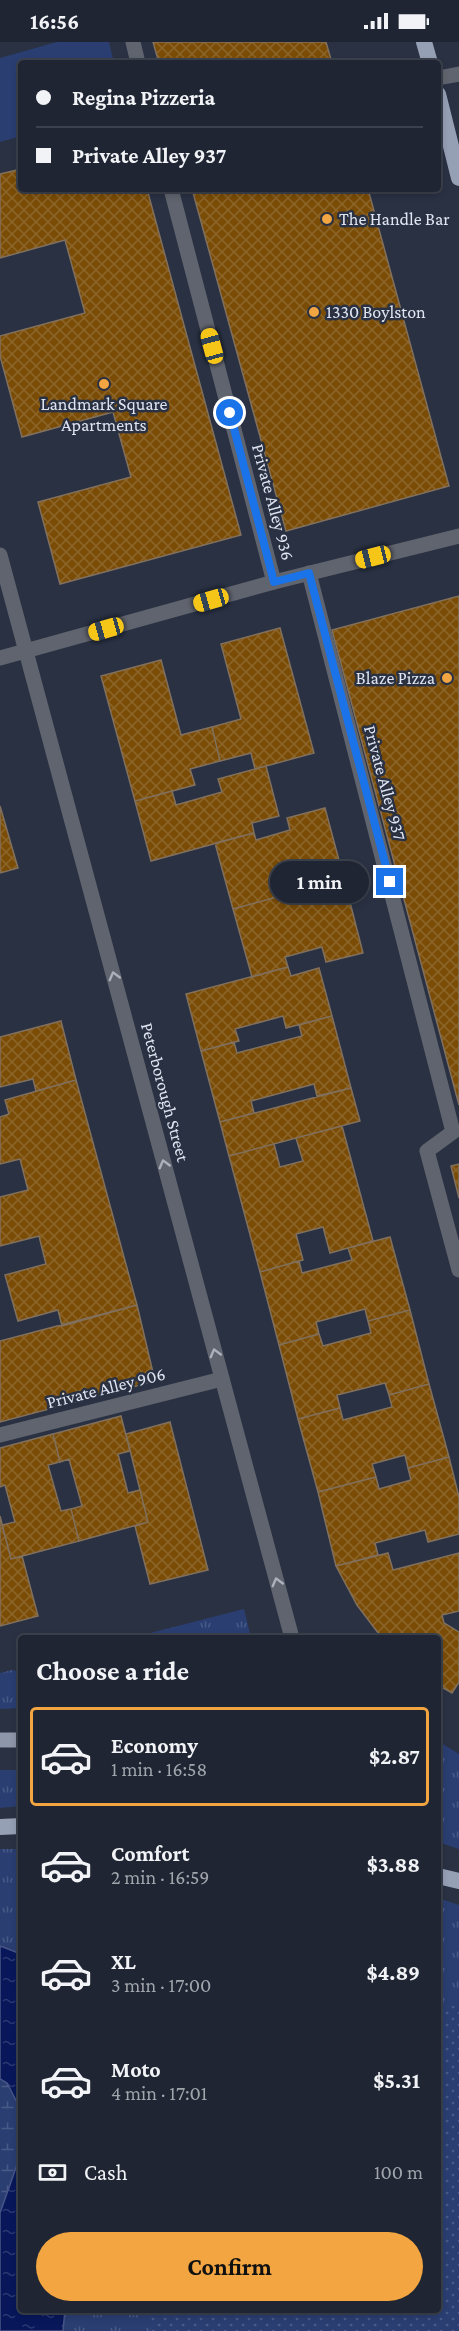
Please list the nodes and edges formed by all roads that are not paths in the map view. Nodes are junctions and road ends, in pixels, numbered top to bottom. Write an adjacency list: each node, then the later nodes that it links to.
1 (133, 42): 3 (street)
2 (424, 42): 4 (highway)
3 (137, 60)
4 (429, 60)
5 (459, 74): 6 (street)
6 (441, 77)
7 (441, 106): 8 (highway)
8 (459, 178)
9 (172, 192): 13 (street, Private Alley 936)
10 (459, 536): 12 (street)
11 (0, 555): 14 (street, Peterborough Street)
12 (309, 573): 13 (street); 17 (street, Private Alley 937)
13 (274, 582): 14 (street)
14 (26, 651): 15 (street); 19 (street, Peterborough Street, one-way to 14)
15 (0, 658)
16 (459, 1141): 17 (street)
17 (427, 1151): 18 (street)
18 (459, 1270)
19 (222, 1379): 20 (street, Private Alley 906); 21 (street, Peterborough Street, one-way to 19)
20 (0, 1435)
21 (291, 1635)
22 (0, 1740): 23 (main road)
23 (18, 1740)
24 (18, 1826): 25 (highway)
25 (0, 1827)
26 (441, 1876): 27 (highway)
27 (459, 1881)

